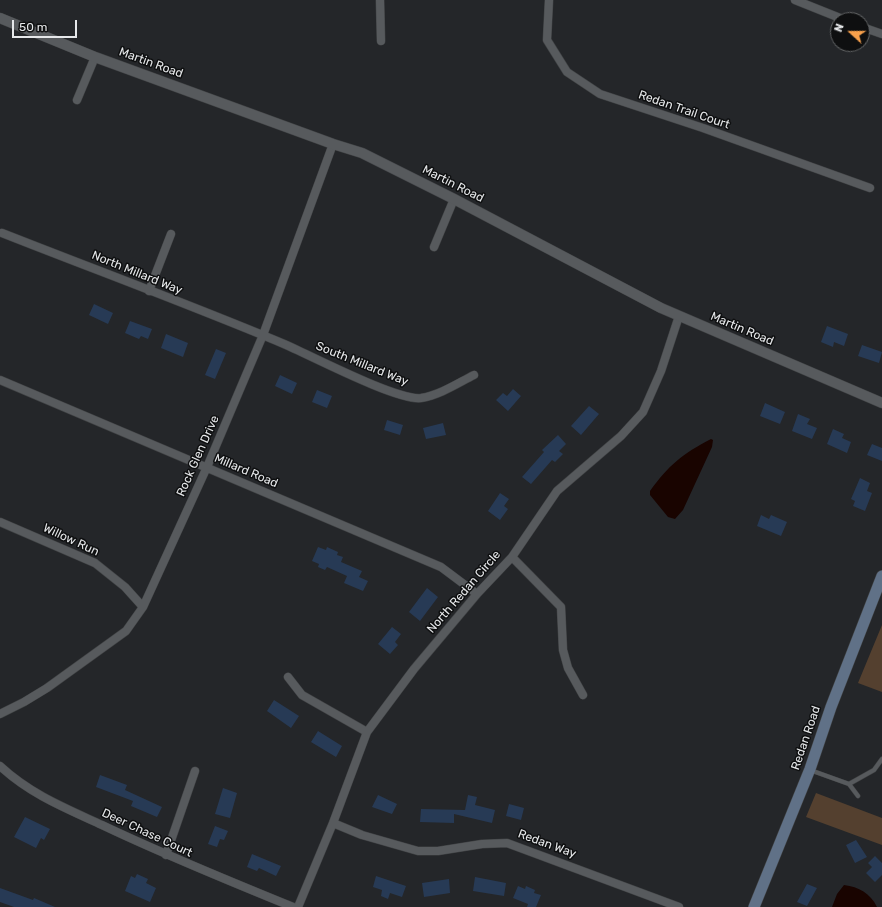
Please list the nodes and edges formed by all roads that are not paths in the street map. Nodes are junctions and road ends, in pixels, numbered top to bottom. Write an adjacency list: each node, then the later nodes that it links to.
1 (380, 0): 8 (street)
2 (549, 0): 12 (street, Redan Trail Court)
3 (795, 0): 4 (street)
4 (830, 14)
5 (0, 18): 9 (street, Martin Road)
6 (870, 30): 7 (street)
7 (882, 34)
8 (381, 41)
9 (95, 57): 10 (street); 11 (street, Martin Road)
10 (77, 100)
11 (333, 144): 13 (street, Martin Road); 19 (street, Rock Glen Drive)
12 (870, 188)
13 (454, 199): 16 (street); 18 (street, Martin Road)
14 (2, 232): 17 (street, North Millard Way)
15 (171, 234): 17 (street)
16 (434, 247)
17 (149, 291): 19 (street, North Millard Way)
18 (679, 316): 22 (street, Martin Road); 25 (street, North Redan Circle)
19 (263, 335): 20 (street, South Millard Way); 23 (street, Rock Glen Drive)
20 (474, 375)
21 (0, 380): 23 (street, Millard Road)
22 (882, 403)
23 (207, 467): 27 (street, Millard Road); 28 (street, Rock Glen Drive)
24 (0, 522): 28 (street, Willow Run)
25 (512, 557): 27 (street, North Redan Circle); 30 (street)
26 (882, 576): 35 (main road, Redan Road)
27 (477, 594): 32 (street, North Redan Circle)
28 (143, 607): 31 (street, Rock Glen Drive)
29 (288, 677): 32 (street)
30 (583, 695)
31 (0, 714)
32 (367, 732): 39 (street, North Redan Circle)
33 (882, 759): 37 (lane)
34 (0, 766): 40 (street, Deer Chase Court)
35 (810, 769): 37 (lane); 44 (main road, Redan Road)
36 (195, 771): 40 (street)
37 (849, 784): 38 (lane)
38 (858, 796)
39 (333, 823): 42 (street, North Redan Circle); 43 (street, Redan Way)
40 (166, 855): 41 (street, Deer Chase Court)
41 (293, 907)
42 (298, 907)
43 (679, 907)
44 (754, 907)

